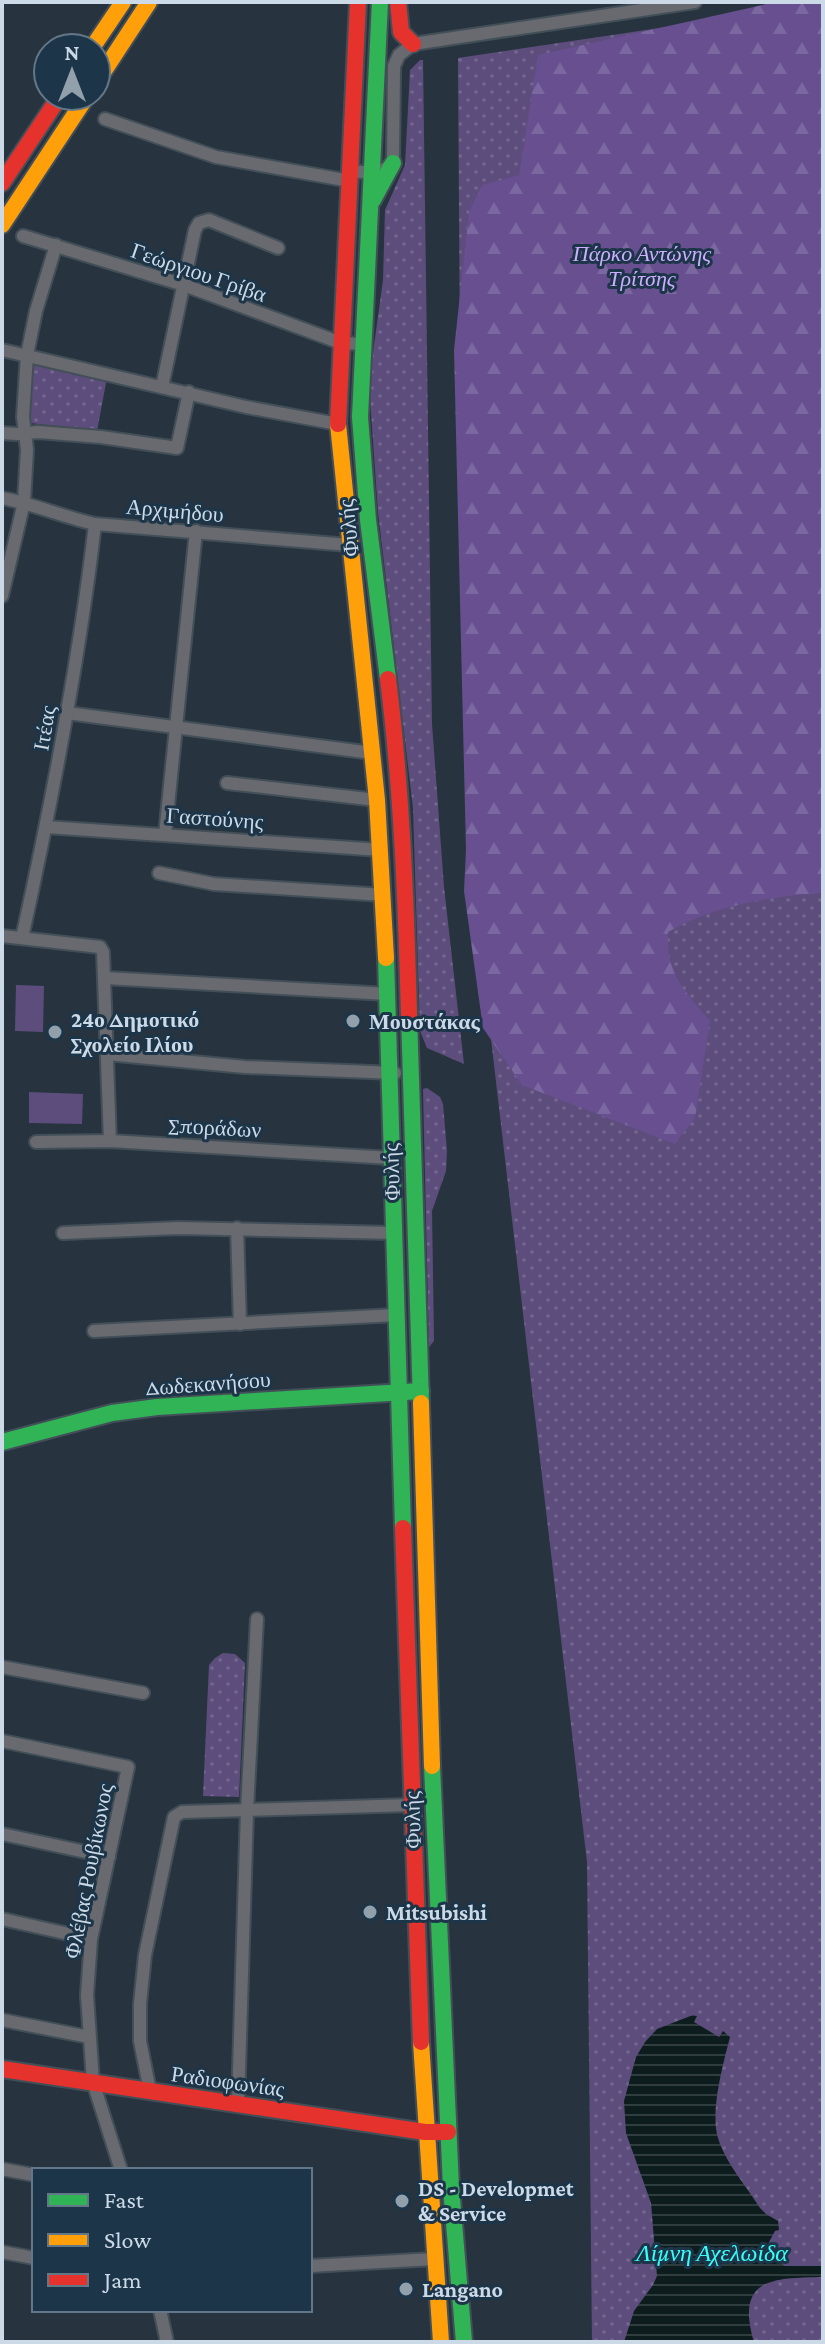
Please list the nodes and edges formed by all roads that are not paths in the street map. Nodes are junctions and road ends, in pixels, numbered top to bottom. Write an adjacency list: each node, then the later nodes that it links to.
1 (123, 2): 7 (main road)
2 (149, 2): 9 (main road)
3 (358, 2): 14 (main road, Φυλής)
4 (380, 2): 15 (main road, Φυλής)
5 (398, 2): 8 (main road)
6 (695, 2): 8 (street)
7 (103, 32)
8 (413, 44): 13 (street)
9 (112, 59)
10 (49, 112): 19 (main road)
11 (76, 112): 21 (main road)
12 (105, 119): 18 (street)
13 (394, 135): 15 (street); 16 (street)
14 (352, 154): 15 (street); 18 (main road, Φυλής)
15 (372, 155): 17 (main road, Φυλής)
16 (393, 163): 17 (street); 20 (main road)
17 (371, 173): 18 (street); 20 (main road, Φυλής)
18 (350, 176): 26 (main road, Φυλής)
19 (2, 183)
20 (370, 206): 27 (main road, Φυλής)
21 (2, 225)
22 (23, 236): 23 (street, Γεώργιου Γρίβα)
23 (56, 245): 25 (street, Γεώργιου Γρίβα); 29 (street)
24 (278, 248): 25 (street)
25 (184, 285): 26 (street, Γεώργιου Γρίβα); 30 (street)
26 (341, 343): 27 (street, Γεώργιου Γρίβα); 32 (main road, Φυλής)
27 (362, 344): 57 (main road, Φυλής)
28 (2, 350): 29 (street)
29 (27, 355): 30 (street); 34 (street)
30 (162, 387): 31 (street)
31 (189, 392): 32 (street); 34 (street)
32 (338, 424): 39 (main road, Φυλής)
33 (2, 433): 34 (street)
34 (25, 433): 36 (street)
35 (2, 498): 36 (street, Αρχιμήδου)
36 (24, 502): 37 (street, Αρχιμήδου); 40 (street)
37 (95, 524): 38 (street, Αρχιμήδου); 41 (street, Ιτέας)
38 (196, 531): 39 (street, Αρχιμήδου); 42 (street)
39 (349, 545): 43 (main road, Φυλής)
40 (2, 596)
41 (67, 713): 42 (street); 46 (street, Ιτέας)
42 (176, 727): 43 (street); 47 (street)
43 (372, 753): 45 (main road, Φυλής)
44 (227, 783): 45 (street)
45 (377, 800): 48 (main road, Φυλής)
46 (46, 827): 47 (street, Γαστούνης); 52 (street, Ιτέας)
47 (165, 835): 48 (street, Γαστούνης)
48 (381, 850): 50 (main road, Φυλής)
49 (159, 873): 50 (street)
50 (384, 895): 54 (main road, Φυλής)
51 (2, 936): 52 (street)
52 (22, 938): 53 (street)
53 (105, 978): 54 (street); 55 (street)
54 (388, 994): 56 (main road, Φυλής)
55 (107, 1054): 56 (street); 58 (street)
56 (390, 1073): 57 (street); 60 (main road, Φυλής)
57 (410, 1073): 68 (main road, Φυλής)
58 (110, 1141): 59 (street, Σποράδων); 60 (street, Σποράδων)
59 (36, 1142)
60 (391, 1158): 63 (main road, Φυλής)
61 (237, 1228): 62 (street); 63 (street); 65 (street)
62 (63, 1233)
63 (393, 1233): 64 (main road, Φυλής)
64 (396, 1315): 65 (street); 67 (main road, Φυλής)
65 (240, 1324): 66 (street)
66 (94, 1331)
67 (400, 1391): 68 (main road, Δωδεκανήσου); 69 (main road, Δωδεκανήσου); 74 (main road, Φυλής)
68 (421, 1391): 87 (main road, Φυλής)
69 (2, 1442)
70 (257, 1619): 75 (street)
71 (2, 1667): 72 (street)
72 (143, 1693)
73 (2, 1741): 77 (street, Φλέβας Ρουβίκωνος)
74 (411, 1805): 75 (street); 86 (main road, Φυλής)
75 (247, 1810): 84 (street); 85 (street)
76 (2, 1834): 77 (street)
77 (109, 1857): 79 (street, Φλέβας Ρουβίκωνος)
78 (2, 1919): 79 (street)
79 (91, 1939): 81 (street, Φλέβας Ρουβίκωνος)
80 (2, 2020): 81 (street)
81 (89, 2037): 83 (street, Φλέβας Ρουβίκωνος)
82 (2, 2069): 83 (main road, Ραδιοφωνίας)
83 (93, 2082): 84 (main road, Ραδιοφωνίας); 88 (street, Φλέβας Ρουβίκωνος)
84 (150, 2091): 85 (main road, Ραδιοφωνίας)
85 (238, 2104): 86 (main road, Ραδιοφωνίας)
86 (425, 2132): 87 (main road, Ραδιοφωνίας); 93 (main road, Φυλής)
87 (448, 2132): 98 (main road, Φυλής)
88 (120, 2168)
89 (2, 2169): 90 (street)
90 (32, 2175)
91 (2, 2252): 92 (street)
92 (32, 2258)
93 (434, 2259): 94 (street); 97 (main road, Φυλής)
94 (312, 2266)
95 (160, 2312): 96 (street)
96 (167, 2342)
97 (441, 2342)
98 (464, 2342)

